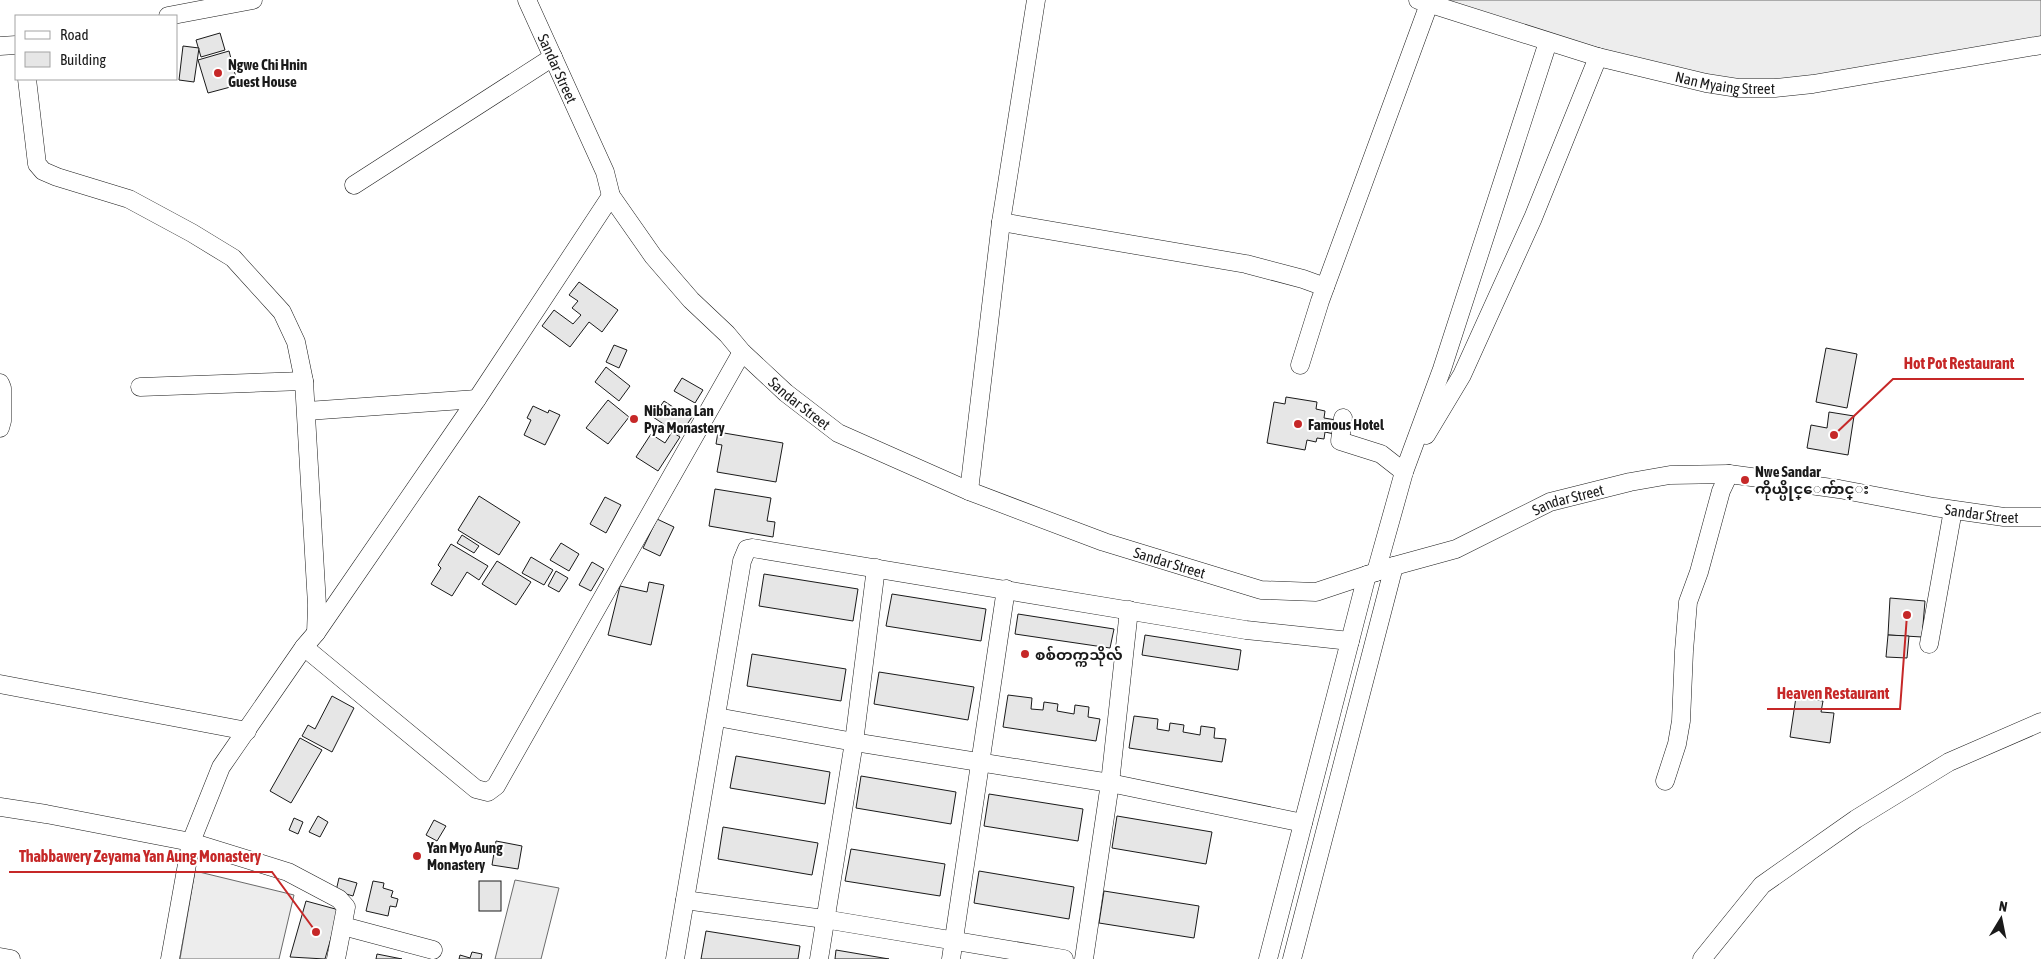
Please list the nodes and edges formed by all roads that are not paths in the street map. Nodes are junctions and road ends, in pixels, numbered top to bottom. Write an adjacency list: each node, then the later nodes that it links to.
1 (253, 0): 5 (street)
2 (527, 0): 10 (street, Sandar Street)
3 (1036, 0): 15 (street)
4 (1423, 2): 6 (street, Nan Myaing Street); 16 (street)
5 (173, 15)
6 (1548, 42): 11 (street, Nan Myaing Street); 26 (street)
7 (15, 45): 9 (street)
8 (2041, 45): 11 (street, Nan Myaing Street)
9 (0, 46)
10 (553, 57): 13 (street); 14 (street, Sandar Street)
11 (1598, 57): 26 (street)
12 (27, 80): 19 (street)
13 (354, 185)
14 (611, 196): 17 (street, Sandar Street); 22 (street)
15 (1001, 222): 16 (street); 28 (street)
16 (1325, 287): 18 (street)
17 (742, 352): 28 (street, Sandar Street); 39 (street)
18 (1300, 366)
19 (304, 381): 21 (street); 23 (street)
20 (0, 383): 25 (street)
21 (140, 387)
22 (477, 399): 23 (street); 36 (street)
23 (307, 410): 36 (street)
24 (1343, 418): 26 (street)
25 (0, 428)
26 (1404, 472): 33 (street)
27 (1729, 474): 29 (street, Sandar Street); 31 (street, Sandar Street); 46 (street)
28 (969, 491): 33 (street, Sandar Street)
29 (1953, 510): 30 (street, Sandar Street); 38 (street)
30 (2041, 517)
31 (1394, 566): 33 (street, Sandar Street); 66 (street)
32 (876, 568): 34 (street); 41 (street); 44 (street)
33 (1371, 574): 37 (street)
34 (1006, 590): 35 (street); 45 (street)
35 (1129, 610): 37 (street); 47 (street)
36 (316, 634): 39 (street)
37 (1350, 641): 49 (street)
38 (1929, 644)
39 (304, 647): 43 (street)
40 (0, 684): 43 (street)
41 (717, 717): 44 (street); 51 (street)
42 (2041, 722): 67 (street)
43 (247, 731): 50 (street)
44 (854, 742): 45 (street); 52 (street)
45 (979, 761): 47 (street); 54 (street)
46 (1666, 781)
47 (1110, 783): 49 (street); 64 (street)
48 (0, 807): 50 (street)
49 (1303, 823): 65 (street)
50 (191, 842): 53 (street); 58 (street)
51 (685, 900): 52 (street); 60 (street)
52 (824, 919): 54 (street); 61 (street)
53 (343, 926): 55 (street); 59 (street)
54 (954, 941): 62 (street); 63 (street)
55 (433, 950)
56 (0, 957): 57 (street)
57 (11, 959)
58 (170, 959)
59 (336, 959)
60 (675, 959)
61 (819, 959)
62 (952, 959)
63 (1064, 959)
64 (1084, 959)
65 (1268, 959)
66 (1292, 959)
67 (1702, 959)

